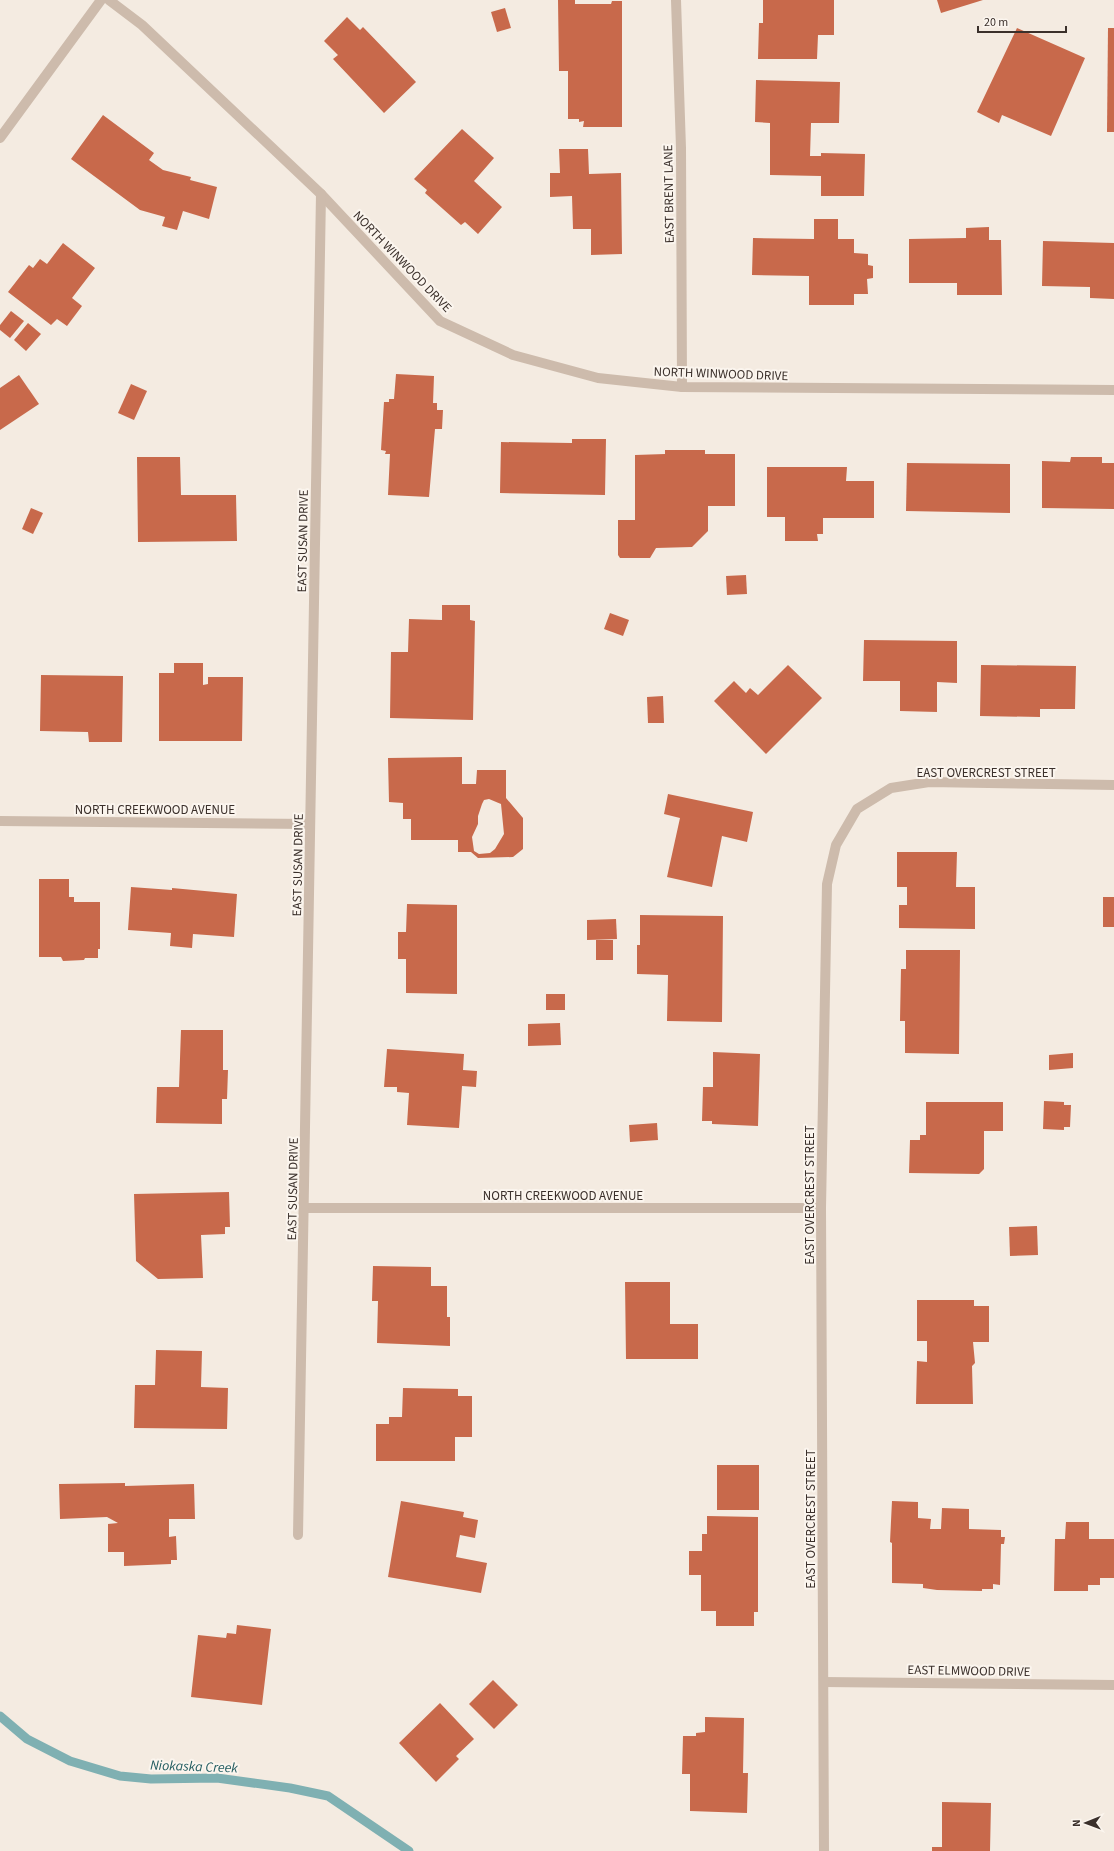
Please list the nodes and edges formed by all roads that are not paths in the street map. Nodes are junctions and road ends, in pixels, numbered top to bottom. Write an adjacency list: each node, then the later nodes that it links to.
1 (101, 0): 4 (street)
2 (109, 0): 5 (street, NORTH WINWOOD DRIVE)
3 (676, 0): 6 (street, EAST BRENT LANE)
4 (0, 138)
5 (321, 194): 6 (street, NORTH WINWOOD DRIVE); 10 (street, EAST SUSAN DRIVE)
6 (682, 387): 7 (street, NORTH WINWOOD DRIVE)
7 (1114, 390)
8 (1114, 785): 12 (street, EAST OVERCREST STREET)
9 (0, 821): 10 (street, NORTH CREEKWOOD AVENUE)
10 (310, 824): 11 (street, EAST SUSAN DRIVE)
11 (305, 1208): 12 (street, NORTH CREEKWOOD AVENUE); 13 (street, EAST SUSAN DRIVE)
12 (821, 1208): 14 (street, EAST OVERCREST STREET)
13 (298, 1536)
14 (824, 1682): 15 (street, EAST ELMWOOD DRIVE); 16 (street, EAST OVERCREST STREET)
15 (1114, 1685)
16 (824, 1851)

